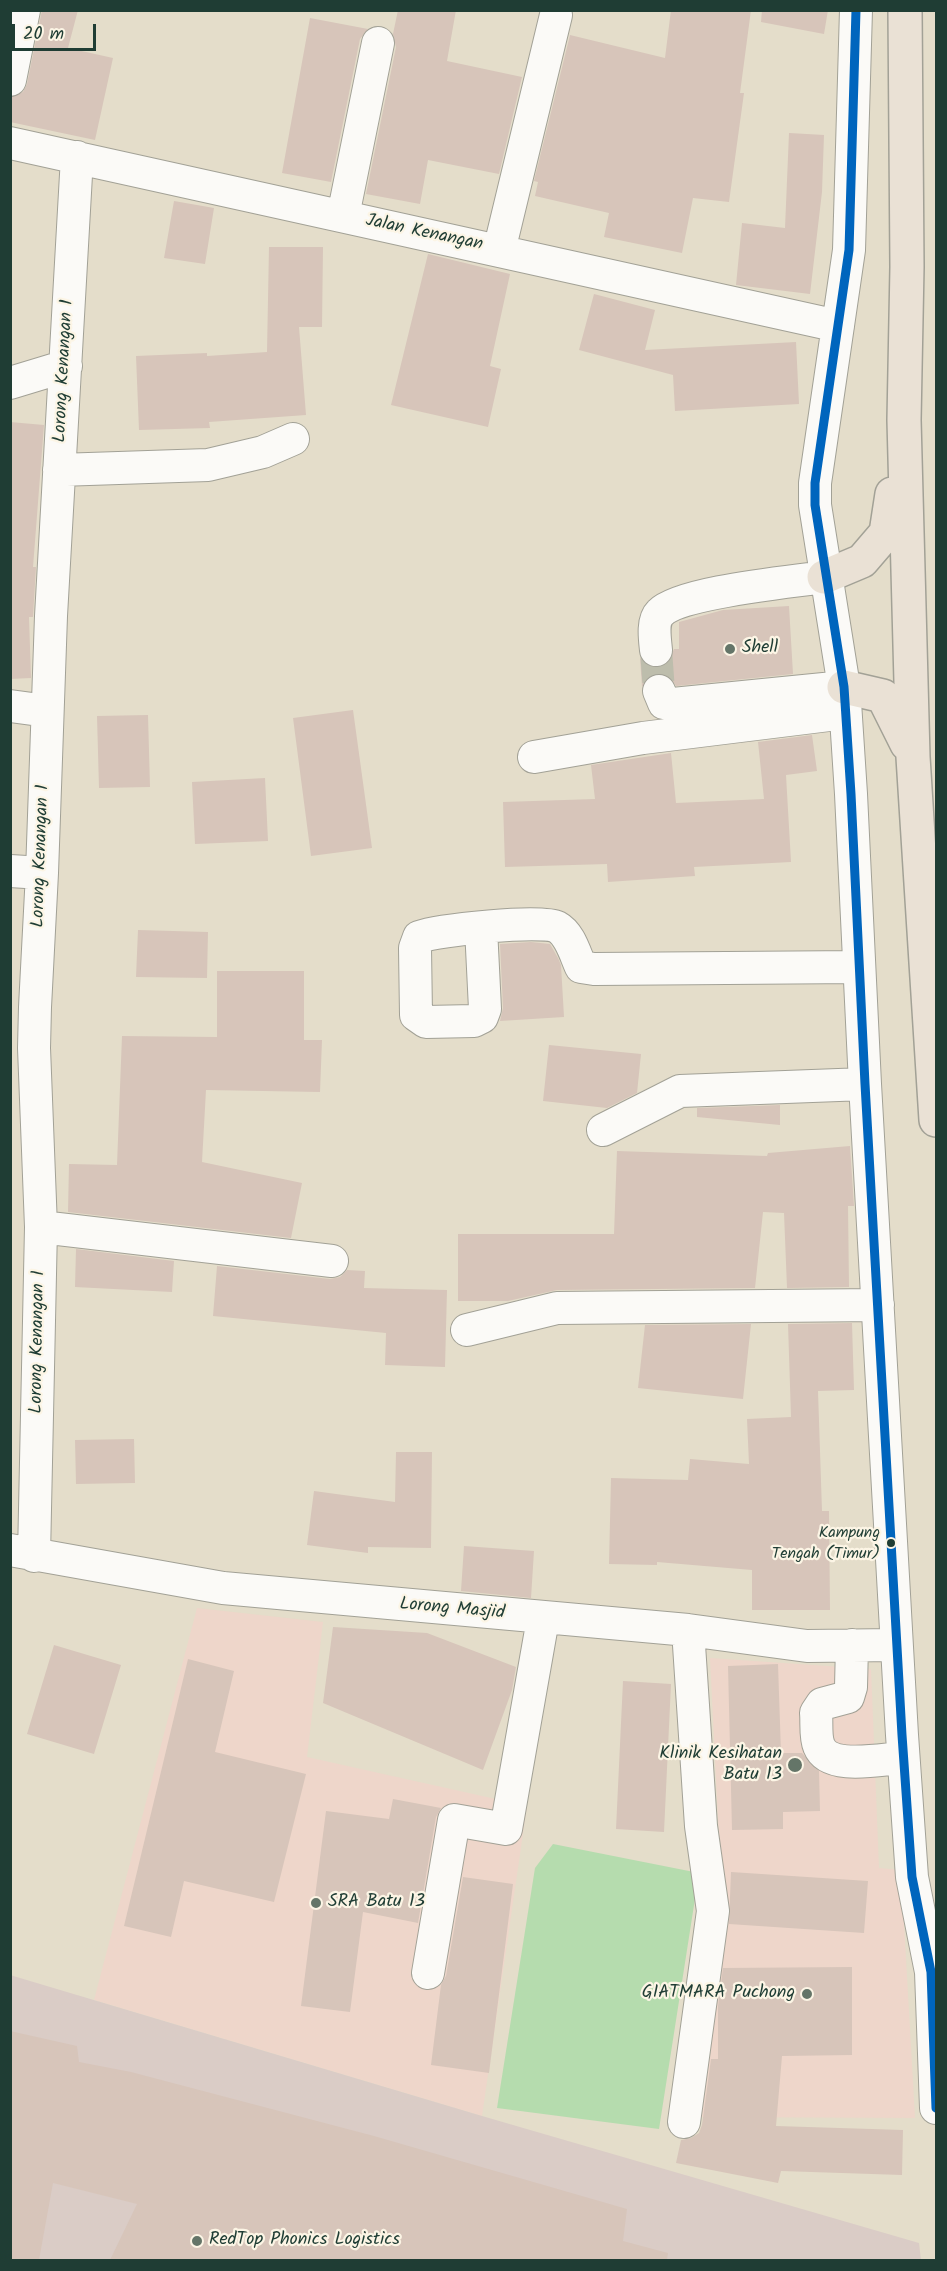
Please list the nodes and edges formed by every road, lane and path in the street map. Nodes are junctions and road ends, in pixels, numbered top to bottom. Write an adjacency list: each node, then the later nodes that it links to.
1 (24, 10): 6 (street)
2 (856, 10): 11 (street)
3 (905, 10): 14 (highway)
4 (556, 15): 10 (street)
5 (378, 43): 9 (street)
6 (10, 80)
7 (10, 143): 8 (street, Jalan Kenangan)
8 (77, 157): 9 (street, Jalan Kenangan); 12 (street, Lorong Kenangan 1)
9 (343, 216): 10 (street, Jalan Kenangan)
10 (499, 251): 11 (street, Jalan Kenangan)
11 (838, 326): 17 (street)
12 (66, 366): 13 (street); 16 (street, Lorong Kenangan 1)
13 (10, 383)
14 (904, 420): 17 (highway); 24 (highway)
15 (293, 439): 16 (street)
16 (59, 470): 22 (street, Lorong Kenangan 1)
17 (824, 577): 18 (street); 20 (street)
18 (656, 650)
19 (659, 691): 20 (street)
20 (844, 700): 23 (street); 24 (highway); 28 (street)
21 (10, 706): 22 (street)
22 (47, 711): 26 (street, Lorong Kenangan 1)
23 (534, 757)
24 (913, 757): 31 (highway)
25 (10, 871): 26 (street)
26 (42, 873): 29 (street, Lorong Kenangan 1)
27 (481, 928): 28 (street)
28 (859, 967): 30 (street)
29 (22, 1048): 33 (street, Lorong Kenangan 1)
30 (865, 1084): 32 (street); 35 (street)
31 (936, 1120)
32 (603, 1130)
33 (41, 1227): 34 (street); 37 (street, Lorong Kenangan 1)
34 (332, 1261)
35 (878, 1305): 36 (street); 42 (street)
36 (467, 1330)
37 (24, 1424): 38 (street, Lorong Kenangan 1)
38 (22, 1553): 39 (street, Lorong Masjid)
39 (543, 1619): 40 (street, Lorong Masjid); 44 (street)
40 (688, 1630): 41 (street, Lorong Masjid); 46 (street)
41 (852, 1645): 42 (street, Lorong Masjid); 43 (street)
42 (896, 1645): 43 (street)
43 (903, 1758): 45 (street)
44 (428, 1973)
45 (936, 2108)
46 (684, 2122)

